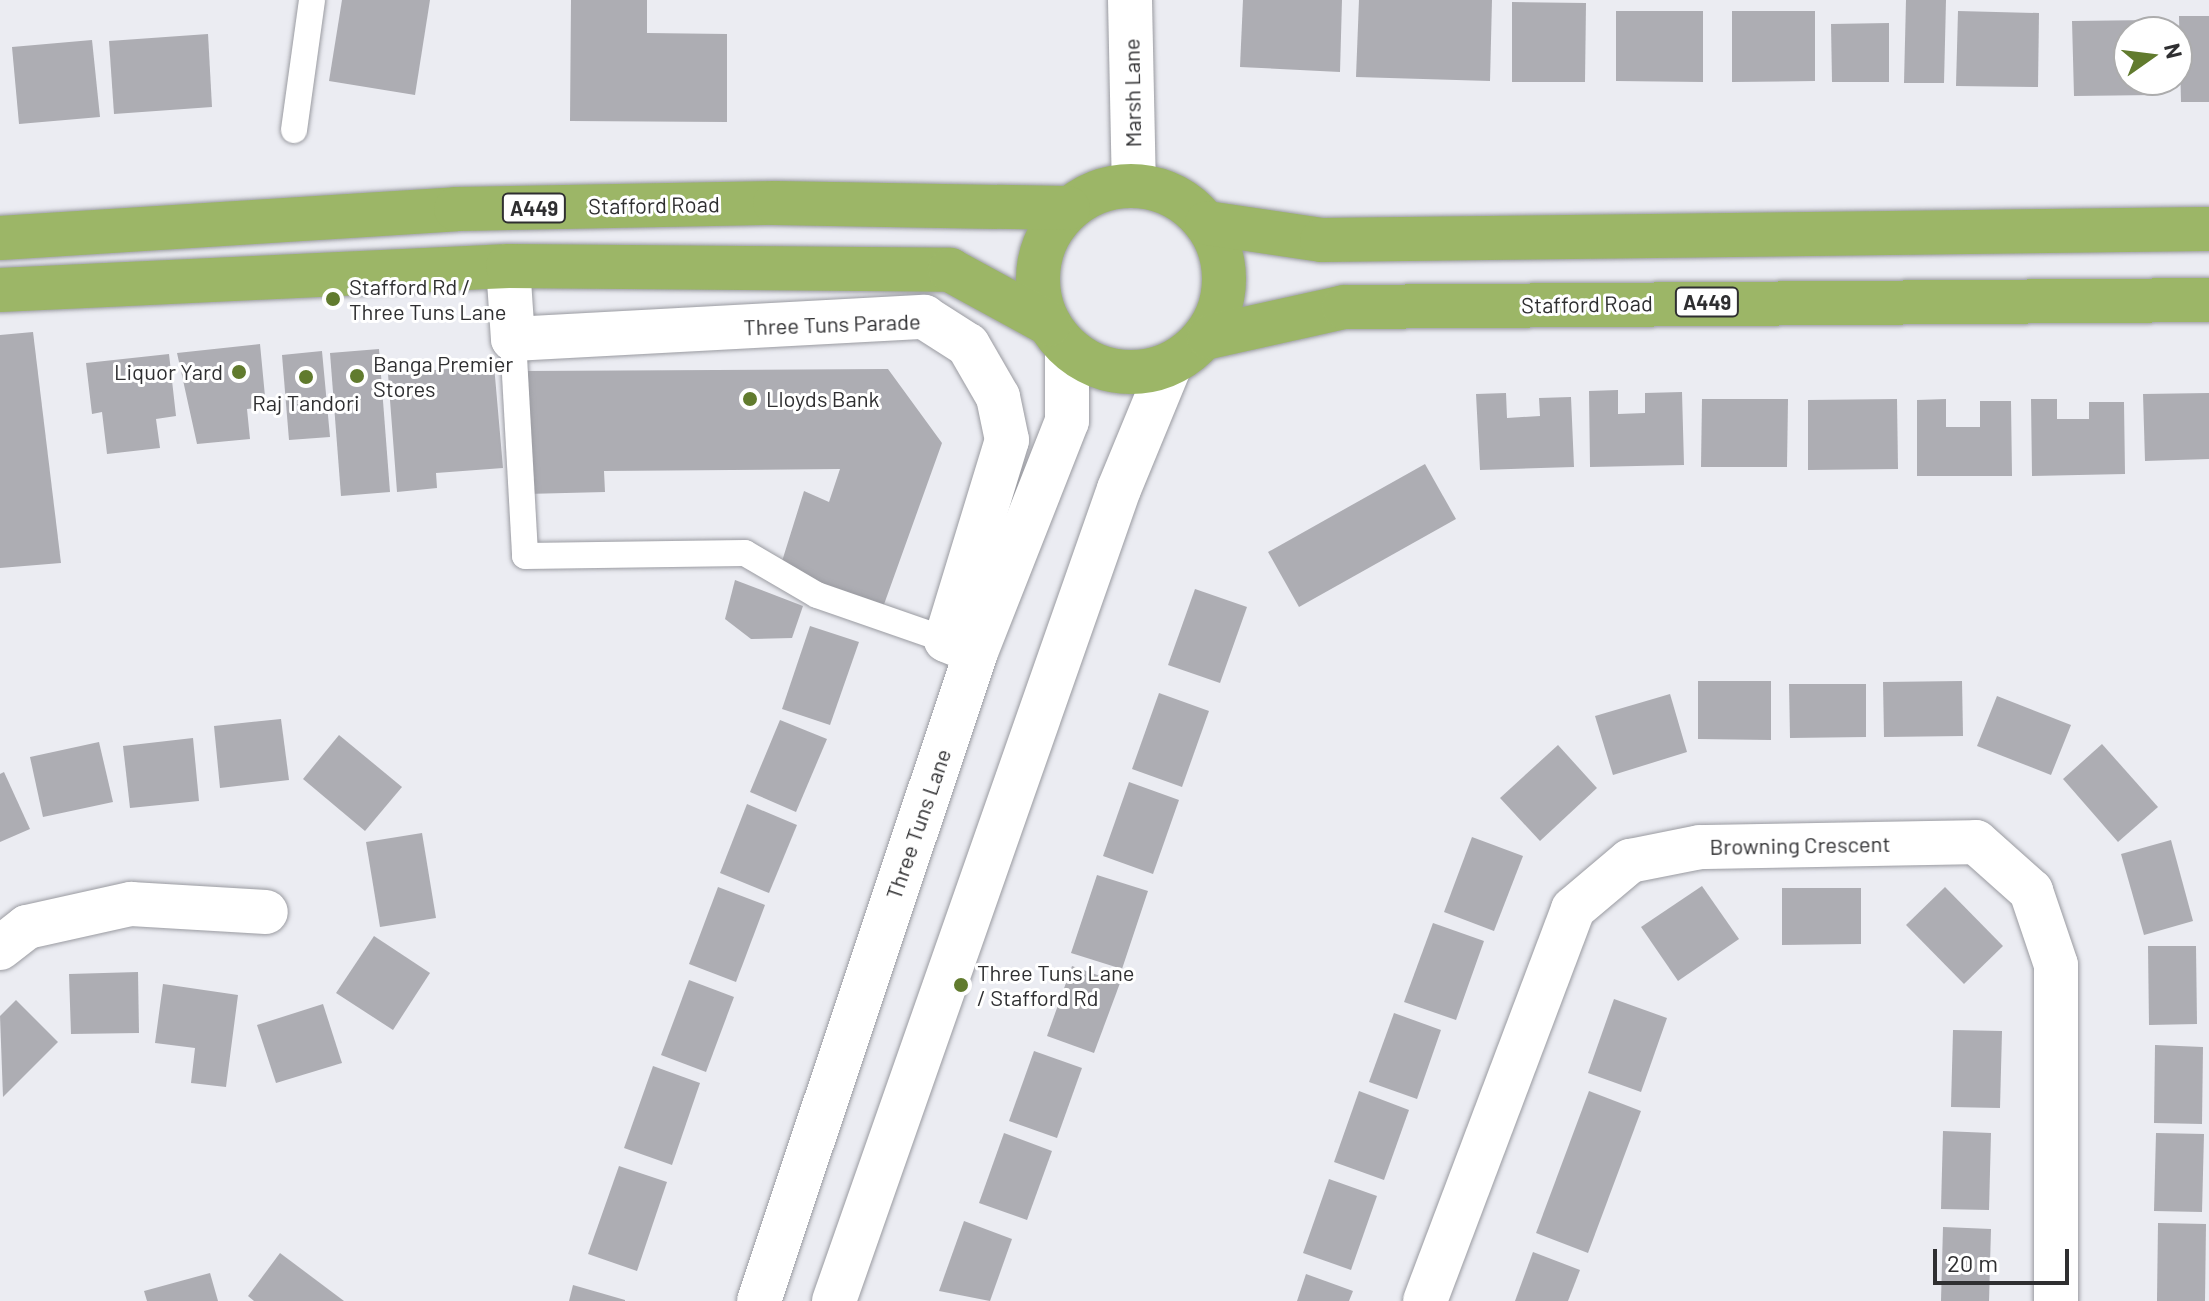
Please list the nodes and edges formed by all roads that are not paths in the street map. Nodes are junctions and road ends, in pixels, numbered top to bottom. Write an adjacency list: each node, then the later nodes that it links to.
1 (312, 0): 3 (lane)
2 (1130, 0): 4 (street, Marsh Lane)
3 (294, 130)
4 (1134, 186): 5 (highway, A449); 6 (highway, A449)
5 (1068, 208): 8 (highway, Stafford Road / A449); 12 (highway)
6 (1207, 223): 7 (highway, A449); 13 (highway)
7 (2209, 229)
8 (0, 238)
9 (508, 266): 10 (highway, A449); 12 (highway, A449); 14 (street)
10 (0, 290)
11 (2209, 300): 13 (highway, Stafford Road / A449)
12 (1058, 336): 15 (highway, A449); 16 (street, Three Tuns Lane)
13 (1209, 337): 15 (highway, A449)
14 (513, 339): 16 (lane); 16 (street, Three Tuns Parade)
15 (1170, 365): 20 (street)
16 (961, 646): 19 (street, Three Tuns Lane)
17 (266, 912): 18 (street)
18 (0, 948)
19 (759, 1301)
20 (834, 1301)
21 (1425, 1301): 22 (street, Browning Crescent)
22 (2056, 1301)

